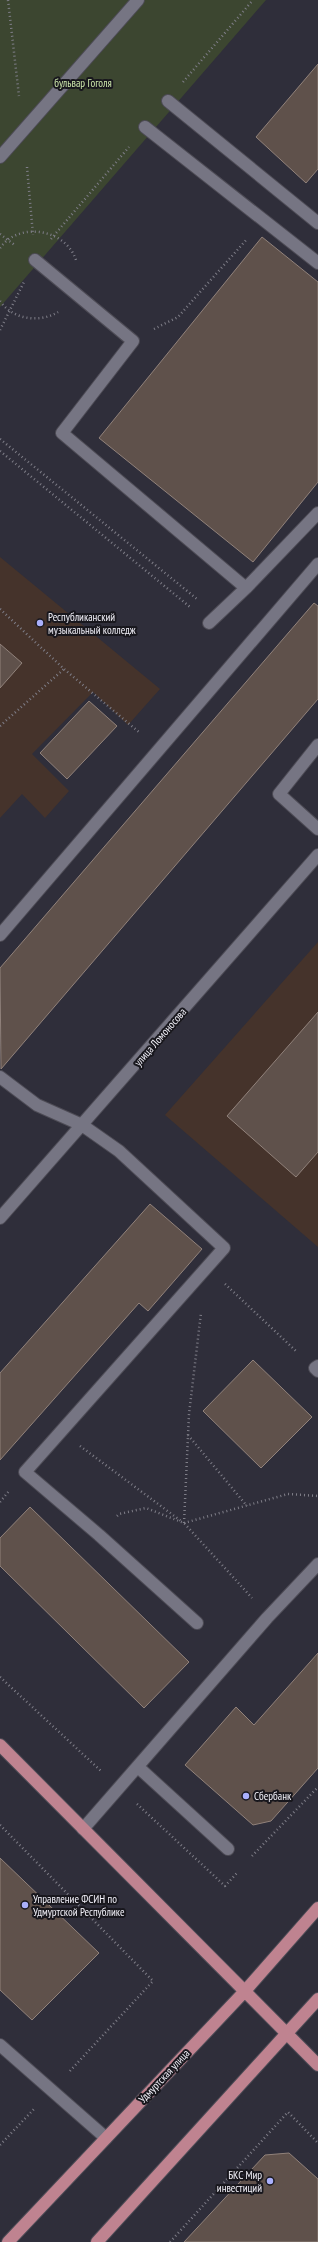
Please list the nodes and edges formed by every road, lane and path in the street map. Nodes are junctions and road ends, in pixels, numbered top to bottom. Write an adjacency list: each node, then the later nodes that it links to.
1 (138, 0): 5 (street)
2 (251, 1): 3 (path)
3 (168, 100): 7 (street)
4 (145, 127): 6 (street); 8 (path)
5 (0, 157)
6 (263, 220): 9 (street); 11 (path)
7 (318, 223)
8 (35, 260): 10 (path); 11 (street)
9 (318, 263)
10 (0, 330)
11 (133, 341): 17 (street)
12 (0, 439): 16 (path)
13 (0, 451): 19 (path)
14 (318, 513): 17 (street)
15 (316, 571): 23 (street)
16 (178, 584)
17 (246, 588): 19 (street)
18 (0, 609): 20 (path)
19 (209, 623)
20 (64, 669): 21 (path); 23 (path)
21 (0, 726)
22 (318, 745): 24 (street)
23 (159, 749): 26 (street)
24 (318, 829)
25 (316, 861): 28 (street, улица Ломоносова)
26 (0, 935)
27 (0, 1077): 28 (street)
28 (82, 1125): 29 (street, улица Ломоносова); 30 (street)
29 (0, 1218)
30 (207, 1267): 31 (path); 32 (street); 33 (path)
31 (317, 1368)
32 (61, 1432): 37 (path); 40 (street)
33 (188, 1435): 35 (path); 37 (path)
34 (318, 1496): 35 (path)
35 (247, 1506): 37 (path)
36 (119, 1514): 37 (path)
37 (184, 1523): 39 (path)
38 (318, 1564): 39 (street)
39 (267, 1618): 42 (street)
40 (197, 1623)
41 (0, 1746): 45 (main road)
42 (138, 1767): 45 (street); 46 (street)
43 (318, 1787): 47 (path)
44 (0, 1825): 56 (path)
45 (83, 1829): 51 (main road)
46 (228, 1849)
47 (250, 1859)
48 (240, 1869): 49 (path)
49 (225, 1886)
50 (318, 1908): 51 (main road, Удмуртская улица)
51 (245, 1991): 53 (main road); 57 (main road, Удмуртская улица)
52 (318, 1999): 53 (main road)
53 (287, 2035): 55 (main road); 61 (main road)
54 (0, 2046): 56 (street)
55 (318, 2065)
56 (50, 2091): 57 (street); 59 (path)
57 (106, 2138): 60 (main road, Удмуртская улица)
58 (318, 2143): 62 (path)
59 (0, 2145)
60 (8, 2242)
61 (97, 2242)
62 (170, 2242)

